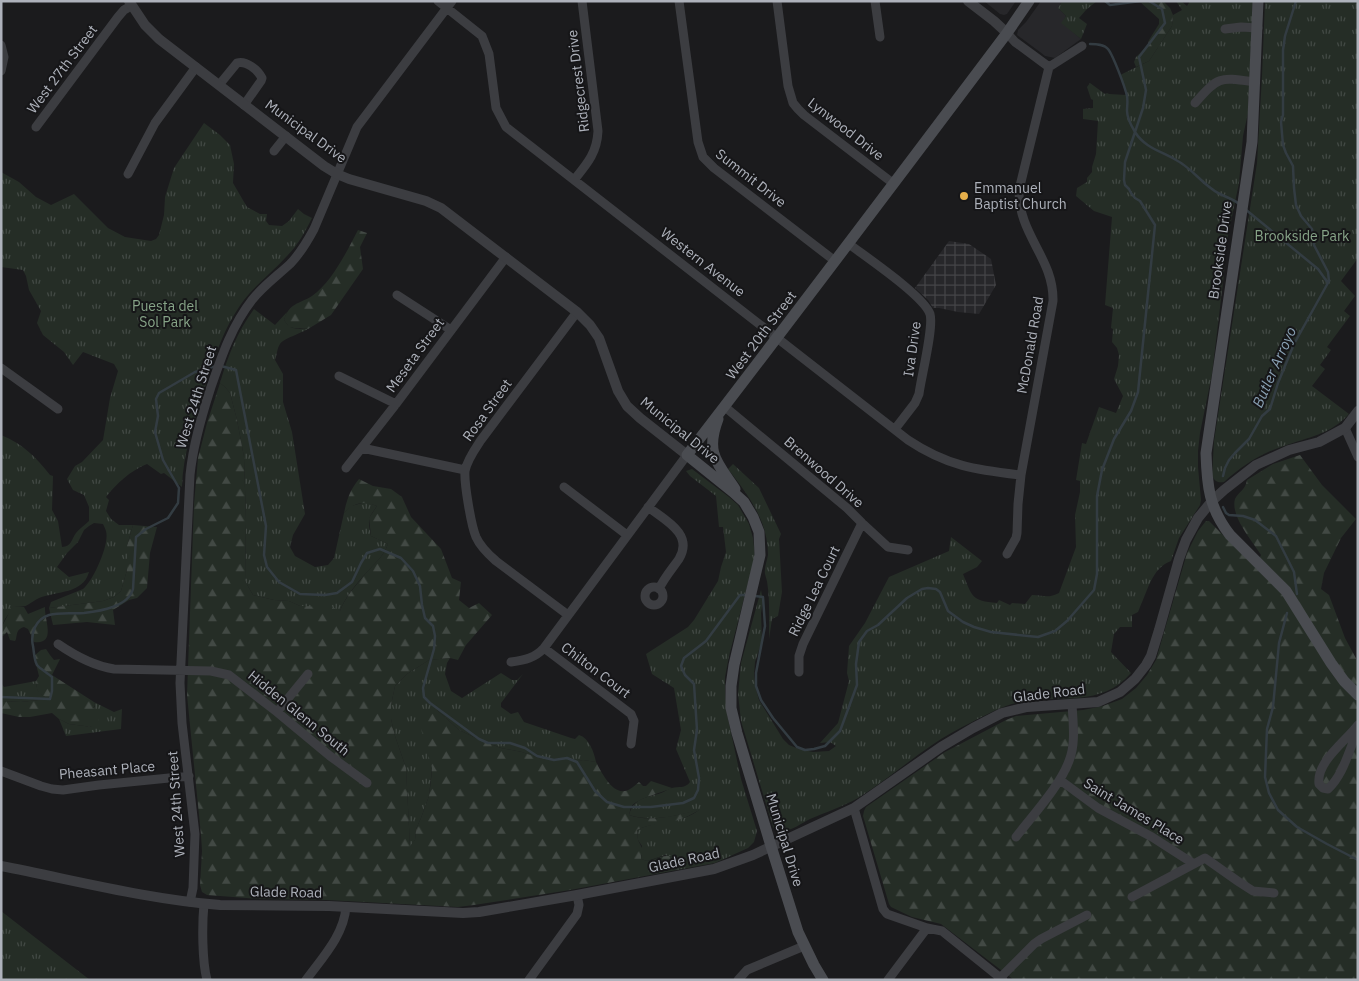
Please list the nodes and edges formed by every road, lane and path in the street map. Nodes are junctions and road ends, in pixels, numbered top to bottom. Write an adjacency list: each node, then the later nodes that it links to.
1 (438, 1): 10 (street, Western Avenue)
2 (582, 1): 29 (street, Ridgecrest Drive)
3 (679, 1): 33 (street, Summit Drive)
4 (777, 1): 30 (street, Lynwood Drive)
5 (875, 1): 14 (street)
6 (968, 1): 13 (street)
7 (1029, 1): 13 (main road, West 20th Street)
8 (1258, 1): 11 (main road, Brookside Drive)
9 (130, 3): 17 (street, Municipal Drive); 24 (street, West 27th Street)
10 (449, 4): 28 (street, West 24th Street); 29 (street, Western Avenue)
11 (1258, 28): 12 (street); 20 (main road, Brookside Drive)
12 (1226, 29)
13 (1006, 33): 18 (street); 30 (main road, West 20th Street)
14 (880, 37)
15 (1, 45): 19 (street)
16 (1082, 46): 18 (street)
17 (196, 67): 21 (street, Municipal Drive); 27 (street)
18 (1048, 67): 51 (street, McDonald Road)
19 (1, 71)
20 (1255, 82): 22 (street); 54 (main road, Brookside Drive)
21 (219, 85): 23 (street, Municipal Drive); 23 (street)
22 (1195, 103)
23 (244, 104): 25 (street, Municipal Drive)
24 (36, 127)
25 (286, 136): 26 (street); 28 (street, Municipal Drive)
26 (274, 151)
27 (128, 174)
28 (337, 174): 32 (street, Municipal Drive); 65 (street, West 24th Street)
29 (574, 180): 37 (street, Western Avenue)
30 (894, 184): 31 (main road, West 20th Street)
31 (848, 244): 33 (main road, West 20th Street); 45 (street, Iva Drive)
32 (506, 257): 35 (street, Municipal Drive); 36 (street, Meseta Street)
33 (836, 261): 37 (main road, West 20th Street)
34 (397, 295): 36 (street)
35 (577, 312): 47 (street, Municipal Drive); 50 (street, Rosa Street)
36 (450, 330): 40 (street, Meseta Street)
37 (778, 337): 42 (main road, West 20th Street); 45 (street, Western Avenue)
38 (1, 368): 41 (street)
39 (339, 376): 40 (street)
40 (396, 404): 46 (street, Meseta Street)
41 (58, 409)
42 (723, 410): 47 (main road, West 20th Street); 53 (main road); 56 (street, Brenwood Drive)
43 (1358, 411): 44 (street)
44 (1345, 428): 48 (street); 54 (street, Glade Road)
45 (895, 429): 51 (street, Western Avenue)
46 (362, 448): 49 (street, Meseta Street); 50 (street)
47 (687, 455): 53 (main road, Municipal Drive); 55 (street, West 20th Street)
48 (1358, 457)
49 (346, 468)
50 (466, 470): 61 (street, Rosa Street)
51 (1020, 476): 59 (street, McDonald Road)
52 (564, 487): 57 (street)
53 (744, 502): 79 (main road, Municipal Drive)
54 (1212, 502): 68 (main road, Brookside Drive); 69 (street, Glade Road)
55 (648, 507): 57 (street, West 20th Street); 60 (street)
56 (862, 523): 58 (street, Brenwood Drive); 66 (street, Ridge Lea Court)
57 (627, 534): 61 (street, West 20th Street)
58 (908, 550)
59 (1007, 554)
60 (659, 589)
61 (568, 615): 63 (street, West 20th Street)
62 (58, 644): 65 (street, Hidden Glenn South)
63 (541, 651): 64 (street); 72 (street, Chilton Court)
64 (512, 662)
65 (180, 671): 70 (street, Hidden Glenn South); 74 (street, West 24th Street)
66 (799, 672)
67 (308, 674): 70 (street)
68 (1358, 694)
69 (1072, 704): 75 (street); 77 (street, Glade Road)
70 (277, 712): 76 (street, Hidden Glenn South)
71 (1355, 728): 71 (street)
72 (631, 744)
73 (1, 771): 74 (street, Pheasant Place)
74 (189, 776): 85 (street, West 24th Street)
75 (1060, 780): 78 (street); 80 (street, Saint James Place)
76 (367, 783)
77 (854, 808): 79 (street, Glade Road); 89 (street)
78 (1016, 836)
79 (770, 846): 83 (street, Glade Road); 90 (main road, Municipal Drive)
80 (1194, 864): 82 (street); 84 (street)
81 (1, 866): 85 (street, Glade Road)
82 (1274, 893)
83 (577, 895): 87 (street, Glade Road); 94 (street)
84 (1132, 897)
85 (190, 902): 86 (street, Glade Road)
86 (204, 904): 87 (street, Glade Road); 92 (street)
87 (346, 907): 93 (street)
88 (1087, 915): 91 (street)
89 (927, 928): 91 (street); 97 (street)
90 (804, 946): 95 (street); 96 (main road, Municipal Drive)
91 (1000, 979)
92 (207, 980)
93 (306, 980)
94 (529, 980)
95 (738, 980)
96 (824, 980)
97 (888, 980)

